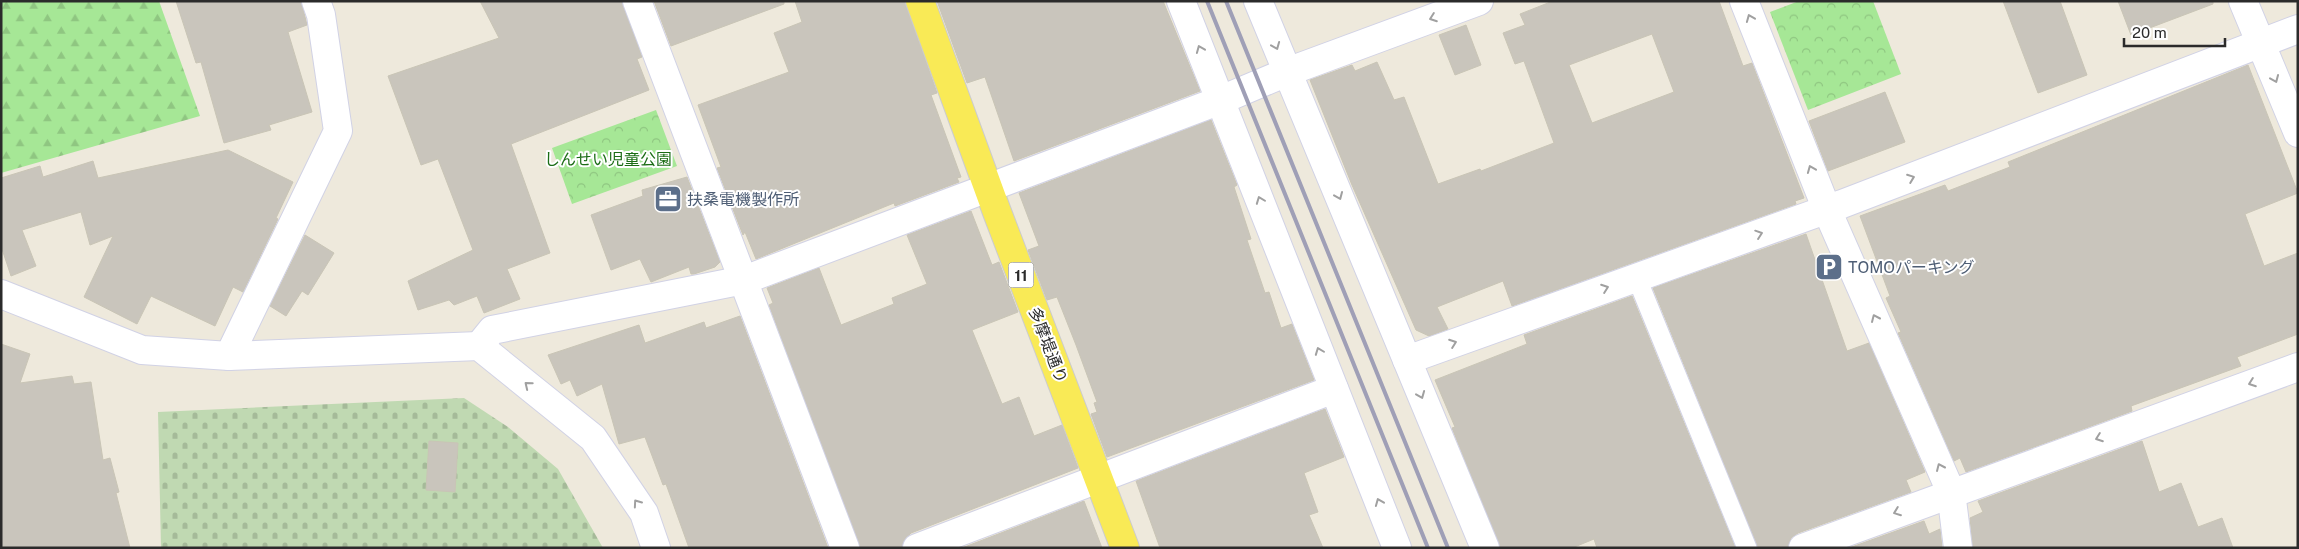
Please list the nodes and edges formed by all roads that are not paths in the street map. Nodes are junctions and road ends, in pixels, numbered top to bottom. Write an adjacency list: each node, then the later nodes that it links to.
1 (316, 1): 20 (street)
2 (637, 1): 17 (street)
3 (920, 1): 14 (main road, 多摩堤通り / 11)
4 (1180, 1): 12 (street, one-way to 4)
5 (1258, 1): 11 (street, one-way to 11)
6 (1479, 1): 11 (street, one-way to 11)
7 (1744, 1): 15 (street, one-way to 7)
8 (2243, 1): 10 (street)
9 (2298, 30): 10 (street)
10 (2260, 44): 13 (street, one-way to 13); 15 (street, one-way to 10)
11 (1287, 72): 12 (street); 21 (street, one-way to 21)
12 (1221, 100): 14 (street); 23 (street, one-way to 12)
13 (2298, 133)
14 (988, 188): 17 (street); 24 (main road, 多摩堤通り / 11)
15 (1827, 210): 16 (street, one-way to 15); 25 (street, one-way to 15)
16 (1636, 276): 21 (street, one-way to 16); 32 (lane)
17 (744, 280): 19 (street); 27 (street)
18 (1, 294): 20 (street)
19 (480, 346): 20 (street); 26 (street, one-way to 19)
20 (229, 356)
21 (1407, 360): 31 (street, one-way to 31)
22 (2298, 367): 25 (street, one-way to 25)
23 (1334, 389): 24 (street); 30 (street, one-way to 23)
24 (1098, 479): 28 (street); 29 (main road, 多摩堤通り / 11)
25 (1951, 492): 33 (street, one-way to 33); 34 (street)
26 (656, 548)
27 (845, 548)
28 (917, 548)
29 (1125, 548)
30 (1397, 548)
31 (1484, 548)
32 (1747, 548)
33 (1803, 548)
34 (1958, 548)

